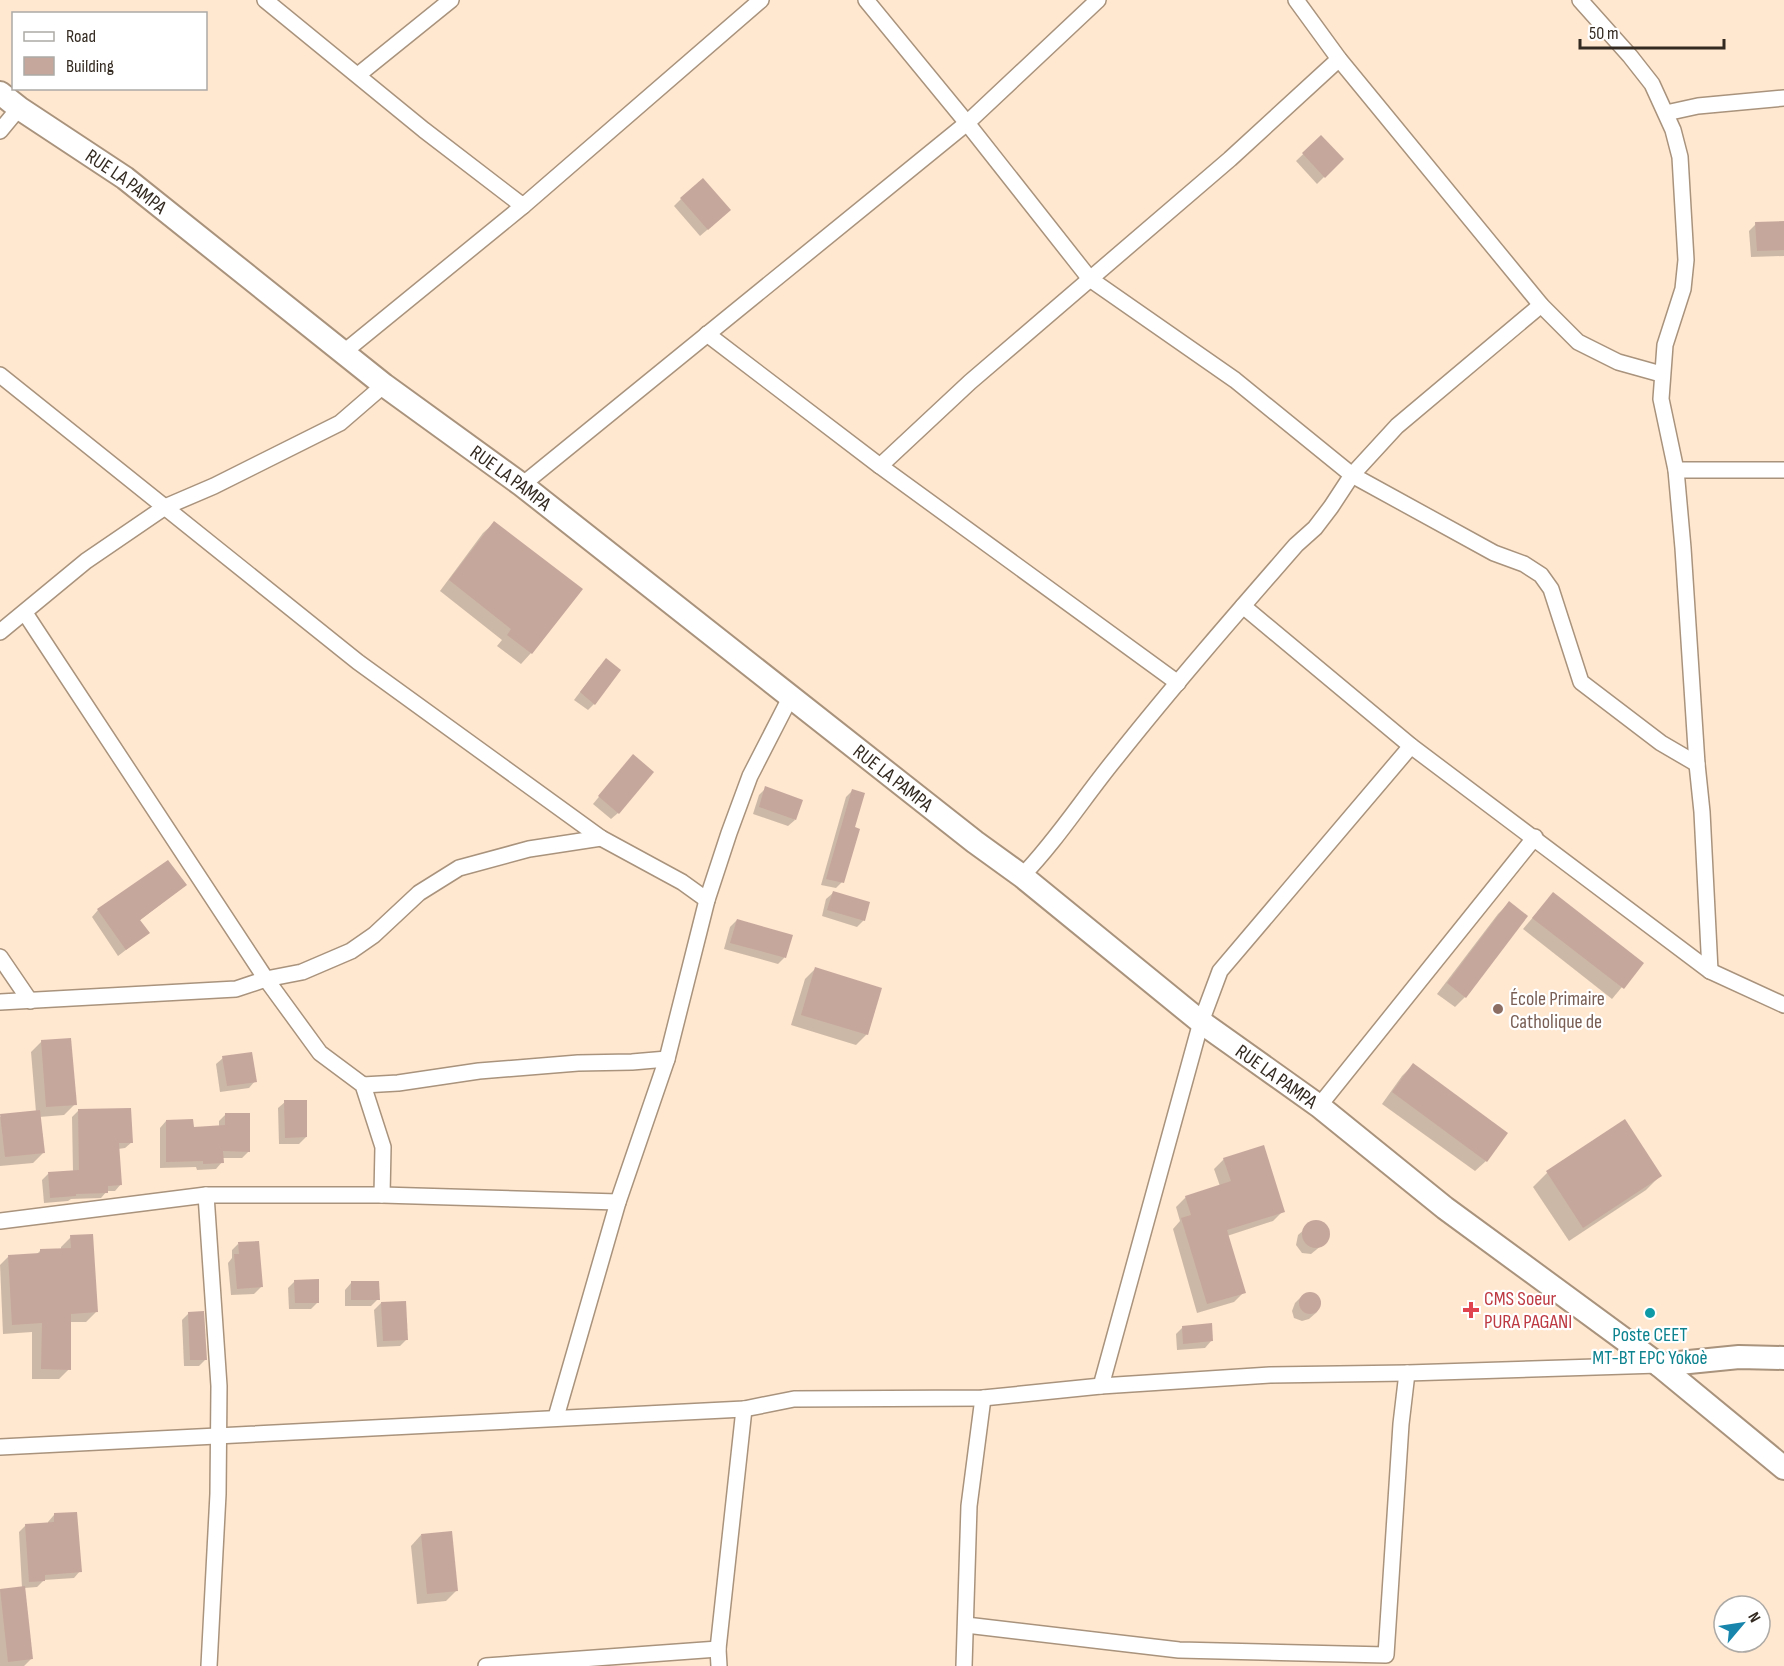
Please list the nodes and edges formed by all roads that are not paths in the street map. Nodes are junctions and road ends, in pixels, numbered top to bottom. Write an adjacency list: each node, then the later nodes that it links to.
1 (265, 0): 9 (street)
2 (451, 0): 9 (street)
3 (761, 0): 16 (street)
4 (866, 0): 14 (street)
5 (1098, 0): 14 (street)
6 (1296, 0): 8 (street)
7 (1580, 0): 13 (street)
8 (1339, 59): 17 (street); 18 (street)
9 (358, 75): 16 (street)
10 (0, 93): 12 (street, RUE LA PAMPA)
11 (1784, 98): 13 (street)
12 (19, 108): 15 (street); 20 (street, RUE LA PAMPA)
13 (1666, 113): 21 (street)
14 (967, 123): 17 (street); 19 (street)
15 (0, 132)
16 (523, 206): 20 (street)
17 (1090, 279): 24 (street); 27 (street)
18 (1541, 305): 21 (street); 27 (street)
19 (707, 334): 24 (street); 28 (street)
20 (344, 352): 23 (street, RUE LA PAMPA)
21 (1661, 374): 25 (street)
22 (0, 375): 29 (street)
23 (384, 385): 28 (street, RUE LA PAMPA); 29 (street)
24 (879, 466): 33 (street)
25 (1676, 470): 26 (street); 36 (street)
26 (1784, 470)
27 (1352, 475): 30 (street); 36 (street)
28 (522, 485): 34 (street, RUE LA PAMPA)
29 (165, 507): 31 (street); 38 (street)
30 (1243, 606): 33 (street); 35 (street)
31 (25, 613): 32 (street); 43 (street)
32 (0, 632)
33 (1178, 683): 39 (street)
34 (791, 696): 39 (street, RUE LA PAMPA); 40 (street)
35 (1411, 746): 37 (street); 47 (street)
36 (1697, 764): 42 (street)
37 (1535, 837): 42 (street); 50 (street)
38 (601, 838): 40 (street); 43 (street)
39 (1022, 876): 47 (street, RUE LA PAMPA)
40 (707, 900): 48 (street)
41 (0, 957): 44 (street)
42 (1710, 971): 46 (street)
43 (266, 979): 44 (street); 49 (street)
44 (30, 1001): 45 (street)
45 (0, 1002)
46 (1784, 1005)
47 (1201, 1022): 50 (street, RUE LA PAMPA); 58 (street)
48 (667, 1059): 49 (street); 53 (street)
49 (363, 1085): 52 (street)
50 (1319, 1106): 56 (street, RUE LA PAMPA)
51 (206, 1195): 52 (street); 54 (street); 62 (street)
52 (382, 1196): 53 (street)
53 (618, 1202): 61 (street)
54 (0, 1221)
55 (1784, 1358): 56 (street)
56 (1659, 1365): 57 (street); 64 (street, RUE LA PAMPA)
57 (1407, 1373): 58 (street); 68 (street)
58 (1101, 1386): 59 (street)
59 (983, 1398): 60 (street); 65 (street)
60 (744, 1409): 61 (street); 66 (street)
61 (555, 1417): 62 (street)
62 (218, 1436): 63 (street); 69 (street)
63 (0, 1447)
64 (1784, 1468)
65 (966, 1625): 67 (street); 72 (street)
66 (718, 1649): 70 (street); 71 (street)
67 (1179, 1650): 68 (street); 73 (street)
68 (1386, 1661)
69 (209, 1666)
70 (486, 1666)
71 (719, 1666)
72 (964, 1666)
73 (1179, 1666)

